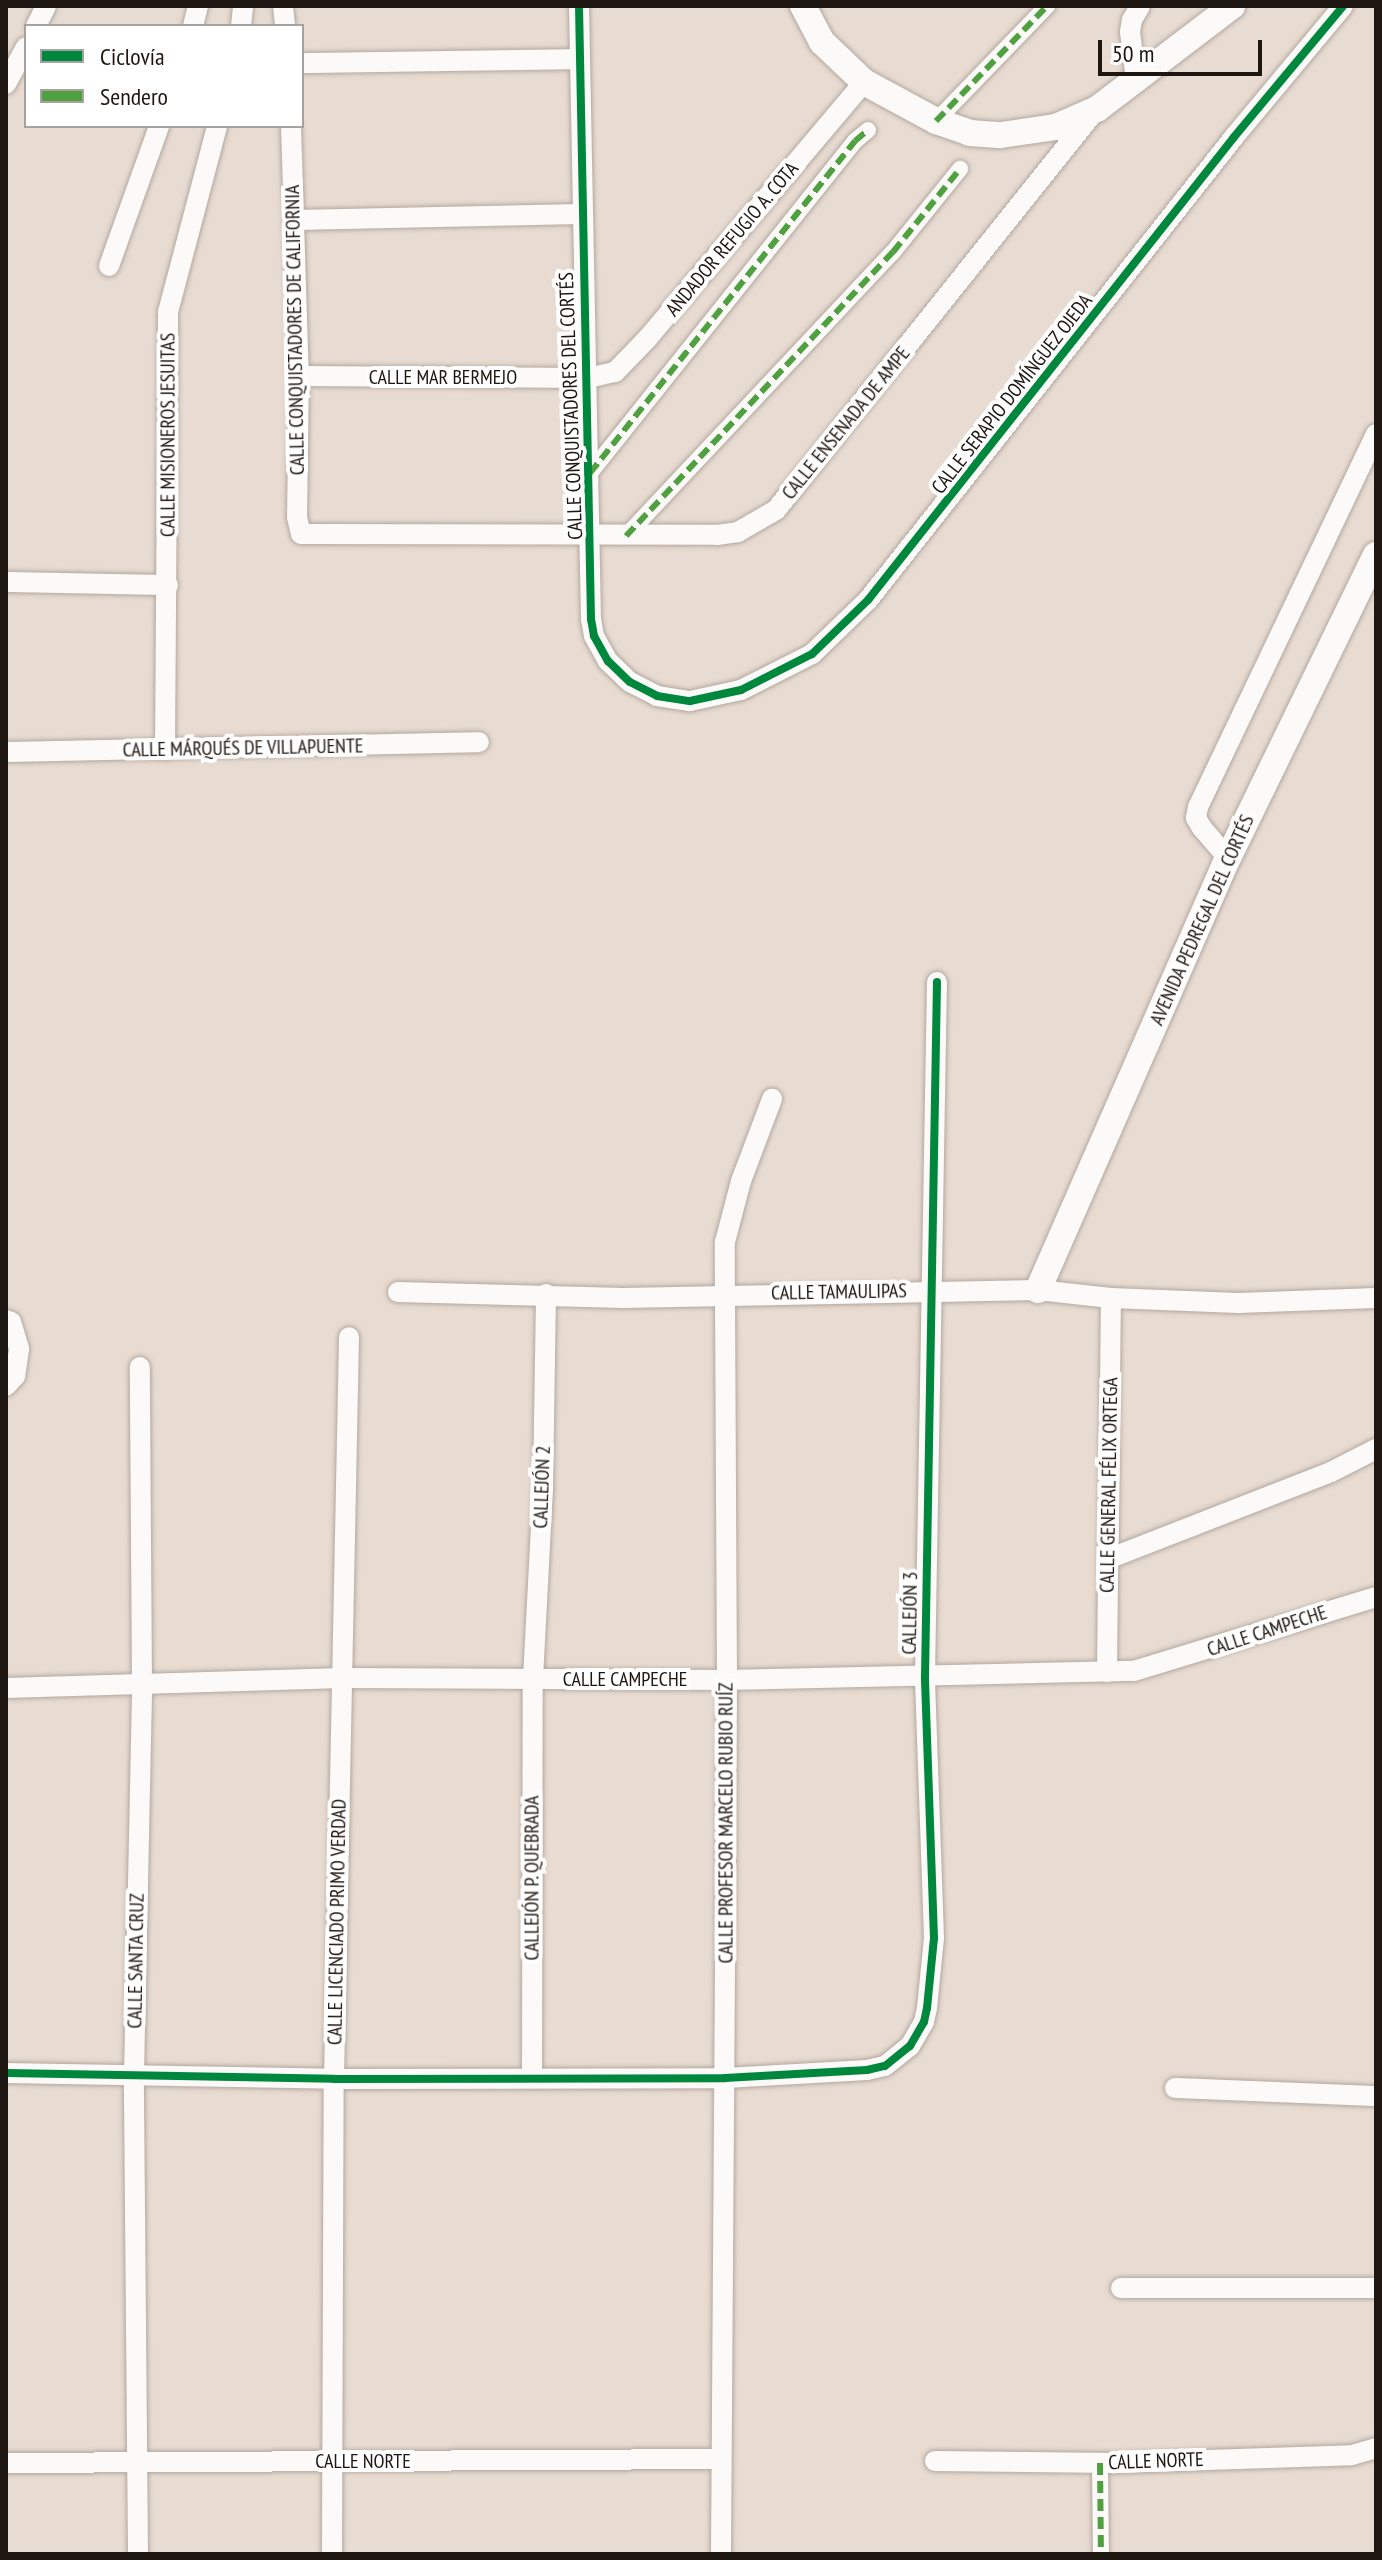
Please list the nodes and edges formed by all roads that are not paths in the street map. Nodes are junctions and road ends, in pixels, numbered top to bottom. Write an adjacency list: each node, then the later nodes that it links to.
1 (46, 6): 8 (street)
2 (579, 6): 10 (street, CALLE CONQUISTADORES DEL CORTÉS)
3 (803, 6): 13 (street)
4 (1047, 6): 16 (street)
5 (1140, 6): 12 (street)
6 (1232, 6): 12 (street)
7 (1343, 6): 35 (street, CALLE SERAPIO DOMÍNGUEZ OJEDA)
8 (37, 24)
9 (24, 51): 14 (street)
10 (578, 59): 11 (street); 22 (street, CALLE CONQUISTADORES DEL CORTÉS)
11 (304, 63)
12 (1136, 80): 15 (street)
13 (864, 82): 16 (street); 26 (street, ANDADOR REFUGIO A. COTA)
14 (6, 84)
15 (1097, 109): 16 (street); 31 (street, CALLE ENSENADA DE AMPE)
16 (936, 121)
17 (158, 128): 24 (street)
18 (216, 128): 34 (street, CALLE MISIONEROS JESUITAS)
19 (291, 128): 23 (street, CALLE CONQUISTADORES DE CALIFORNIA)
20 (868, 130): 28 (street)
21 (960, 169): 31 (street)
22 (582, 214): 23 (street); 26 (street, CALLE CONQUISTADORES DEL CORTÉS)
23 (294, 220): 25 (street, CALLE CONQUISTADORES DE CALIFORNIA)
24 (109, 266)
25 (299, 376): 26 (street, CALLE MAR BERMEJO); 29 (street, CALLE CONQUISTADORES DE CALIFORNIA)
26 (588, 378): 28 (street, CALLE CONQUISTADORES DEL CORTÉS)
27 (1376, 434): 39 (street)
28 (590, 473): 30 (street, CALLE CONQUISTADORES DEL CORTÉS)
29 (301, 534): 30 (street, CALLE ENSENADA DE AMPE)
30 (591, 536): 31 (street, CALLE ENSENADA DE AMPE); 35 (street, CALLE CONQUISTADORES DEL CORTÉS)
31 (626, 536)
32 (1376, 555): 39 (street, AVENIDA PEDREGAL DEL CORTÉS)
33 (6, 582): 34 (street)
34 (168, 585): 37 (street, CALLE MISIONEROS JESUITAS)
35 (642, 690)
36 (479, 742): 37 (street, CALLE MÁRQUÉS DE VILLAPUENTE)
37 (165, 750): 38 (street, CALLE MÁRQUÉS DE VILLAPUENTE)
38 (6, 752)
39 (1228, 858): 42 (street, AVENIDA PEDREGAL DEL CORTÉS)
40 (937, 982): 43 (street, CALLEJÓN 3)
41 (772, 1099): 46 (street, CALLE PROFESOR MARCELO RUBIO RUÍZ)
42 (1038, 1290): 43 (street, CALLE TAMAULIPAS); 47 (street, CALLE TAMAULIPAS)
43 (931, 1291): 46 (street, CALLE TAMAULIPAS); 57 (street, CALLEJÓN 3)
44 (398, 1292): 45 (street, CALLE TAMAULIPAS)
45 (546, 1294): 46 (street, CALLE TAMAULIPAS); 59 (street, CALLEJÓN 2)
46 (725, 1294): 60 (street, CALLE PROFESOR MARCELO RUBIO RUÍZ)
47 (1111, 1298): 48 (street, CALLE TAMAULIPAS); 54 (street, CALLE GENERAL FÉLIX ORTEGA)
48 (1376, 1298)
49 (6, 1320): 52 (street)
50 (349, 1337): 58 (street, CALLE LICENCIADO PRIMO VERDAD)
51 (140, 1367): 61 (street, CALLE SANTA CRUZ)
52 (6, 1386)
53 (1376, 1449): 54 (street)
54 (1108, 1559): 56 (street, CALLE GENERAL FÉLIX ORTEGA)
55 (1376, 1597): 56 (street, CALLE CAMPECHE)
56 (1107, 1672): 57 (street, CALLE CAMPECHE)
57 (925, 1676): 60 (street, CALLE CAMPECHE); 66 (street, CALLEJÓN 3)
58 (343, 1678): 59 (street, CALLE CAMPECHE); 61 (street, CALLE CAMPECHE); 67 (street, CALLE LICENCIADO PRIMO VERDAD)
59 (533, 1679): 60 (street, CALLE CAMPECHE); 65 (street, CALLEJÓN P. QUEBRADA)
60 (727, 1680): 66 (street, CALLE PROFESOR MARCELO RUBIO RUÍZ)
61 (142, 1684): 62 (street, CALLE CAMPECHE); 64 (street, CALLE SANTA CRUZ)
62 (6, 1688)
63 (6, 2073): 64 (street, CALLEJÓN 3)
64 (134, 2075): 67 (street, CALLEJÓN 3); 76 (street, CALLE SANTA CRUZ)
65 (532, 2078): 66 (street, CALLEJÓN 3); 67 (street, CALLEJÓN 3)
66 (725, 2078): 73 (street, CALLE PROFESOR MARCELO RUBIO RUÍZ)
67 (334, 2079): 74 (street, CALLE LICENCIADO PRIMO VERDAD)
68 (1175, 2088): 69 (street)
69 (1376, 2096)
70 (1121, 2288): 71 (street)
71 (1376, 2288)
72 (1376, 2448): 78 (street, CALLE NORTE)
73 (719, 2459): 74 (street, CALLE NORTE); 81 (street, CALLE PROFESOR MARCELO RUBIO RUÍZ)
74 (332, 2461): 76 (street, CALLE NORTE); 80 (street, CALLE LICENCIADO PRIMO VERDAD)
75 (935, 2461): 78 (street, CALLE NORTE)
76 (138, 2462): 77 (street, CALLE NORTE); 79 (street, CALLE SANTA CRUZ)
77 (6, 2463)
78 (1100, 2463): 82 (street)
79 (138, 2554)
80 (332, 2554)
81 (721, 2554)
82 (1101, 2554)

